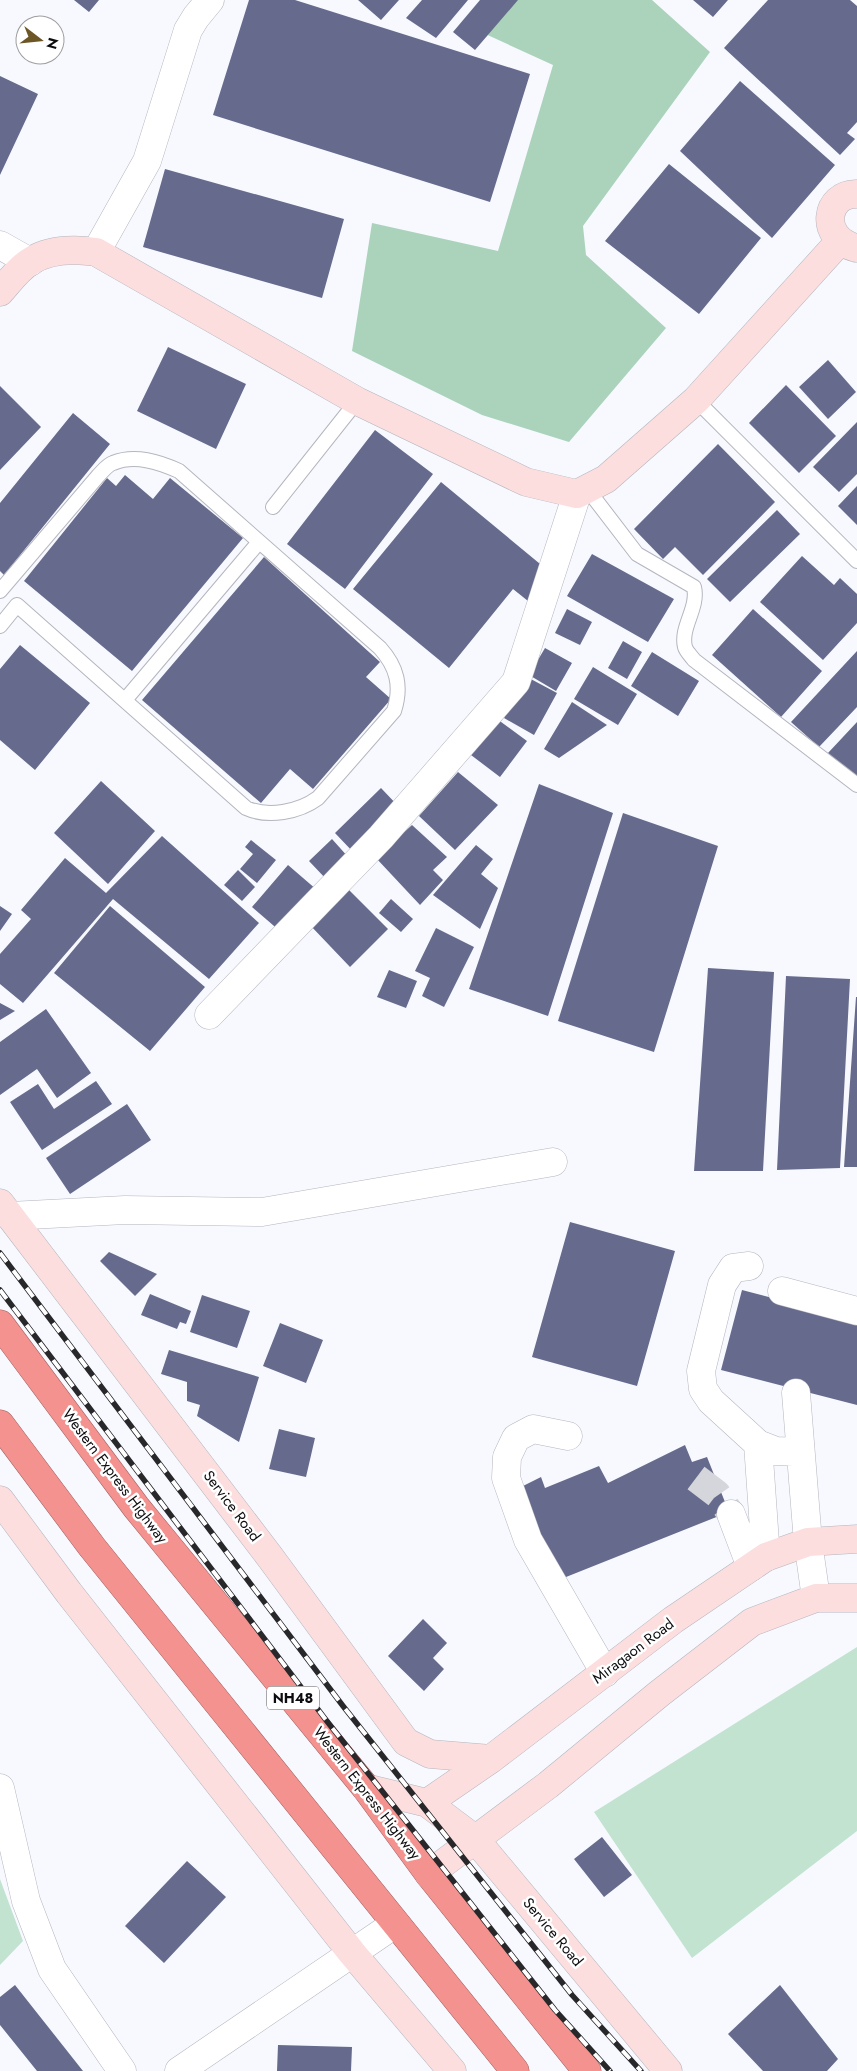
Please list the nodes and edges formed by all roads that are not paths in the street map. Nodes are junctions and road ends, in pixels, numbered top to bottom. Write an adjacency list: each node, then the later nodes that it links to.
1 (210, 0): 5 (street)
2 (857, 194): 4 (main road)
3 (0, 245): 6 (street)
4 (848, 245): 8 (main road)
5 (96, 252): 6 (main road); 9 (main road)
6 (30, 262): 7 (main road)
7 (0, 292)
8 (696, 400): 10 (main road); 13 (lane)
9 (356, 401): 10 (main road); 11 (lane)
10 (582, 492): 18 (lane); 19 (street)
11 (273, 507)
12 (259, 542): 14 (lane); 17 (lane); 17 (lane)
13 (857, 561)
14 (0, 591): 15 (lane)
15 (17, 606): 16 (lane); 17 (lane)
16 (0, 626)
17 (125, 700)
18 (857, 785)
19 (209, 1015)
20 (553, 1162): 21 (street)
21 (5, 1210): 39 (main road, Service Road)
22 (749, 1266): 29 (street)
23 (782, 1291): 24 (street)
24 (857, 1311)
25 (0, 1324): 41 (highway, Western Express Highway / NH48)
26 (796, 1393): 30 (street)
27 (0, 1424): 45 (highway)
28 (568, 1436): 38 (street)
29 (758, 1444): 30 (street); 35 (street)
30 (800, 1452): 34 (street)
31 (0, 1500): 46 (main road)
32 (731, 1514): 35 (street)
33 (857, 1539): 34 (main road, Miragaon Road)
34 (808, 1542): 35 (main road, Miragaon Road); 36 (street)
35 (759, 1562): 38 (main road, Miragaon Road)
36 (816, 1598): 37 (main road); 43 (main road)
37 (857, 1598)
38 (604, 1673): 39 (main road, Miragaon Road)
39 (491, 1759): 42 (main road, Miragaon Road)
40 (0, 1788): 48 (street)
41 (366, 1788): 42 (main road); 44 (highway, Western Express Highway / NH48)
42 (427, 1803): 43 (main road, Service Road)
43 (475, 1839): 44 (main road); 47 (main road, Service Road)
44 (429, 1874): 52 (highway, Western Express Highway / NH48)
45 (395, 1924): 46 (street); 51 (highway)
46 (352, 1953): 49 (street); 50 (main road)
47 (646, 2044): 53 (main road, Service Road); 54 (street)
48 (122, 2071)
49 (179, 2071)
50 (452, 2071)
51 (515, 2071)
52 (588, 2071)
53 (668, 2071)
54 (684, 2071)

